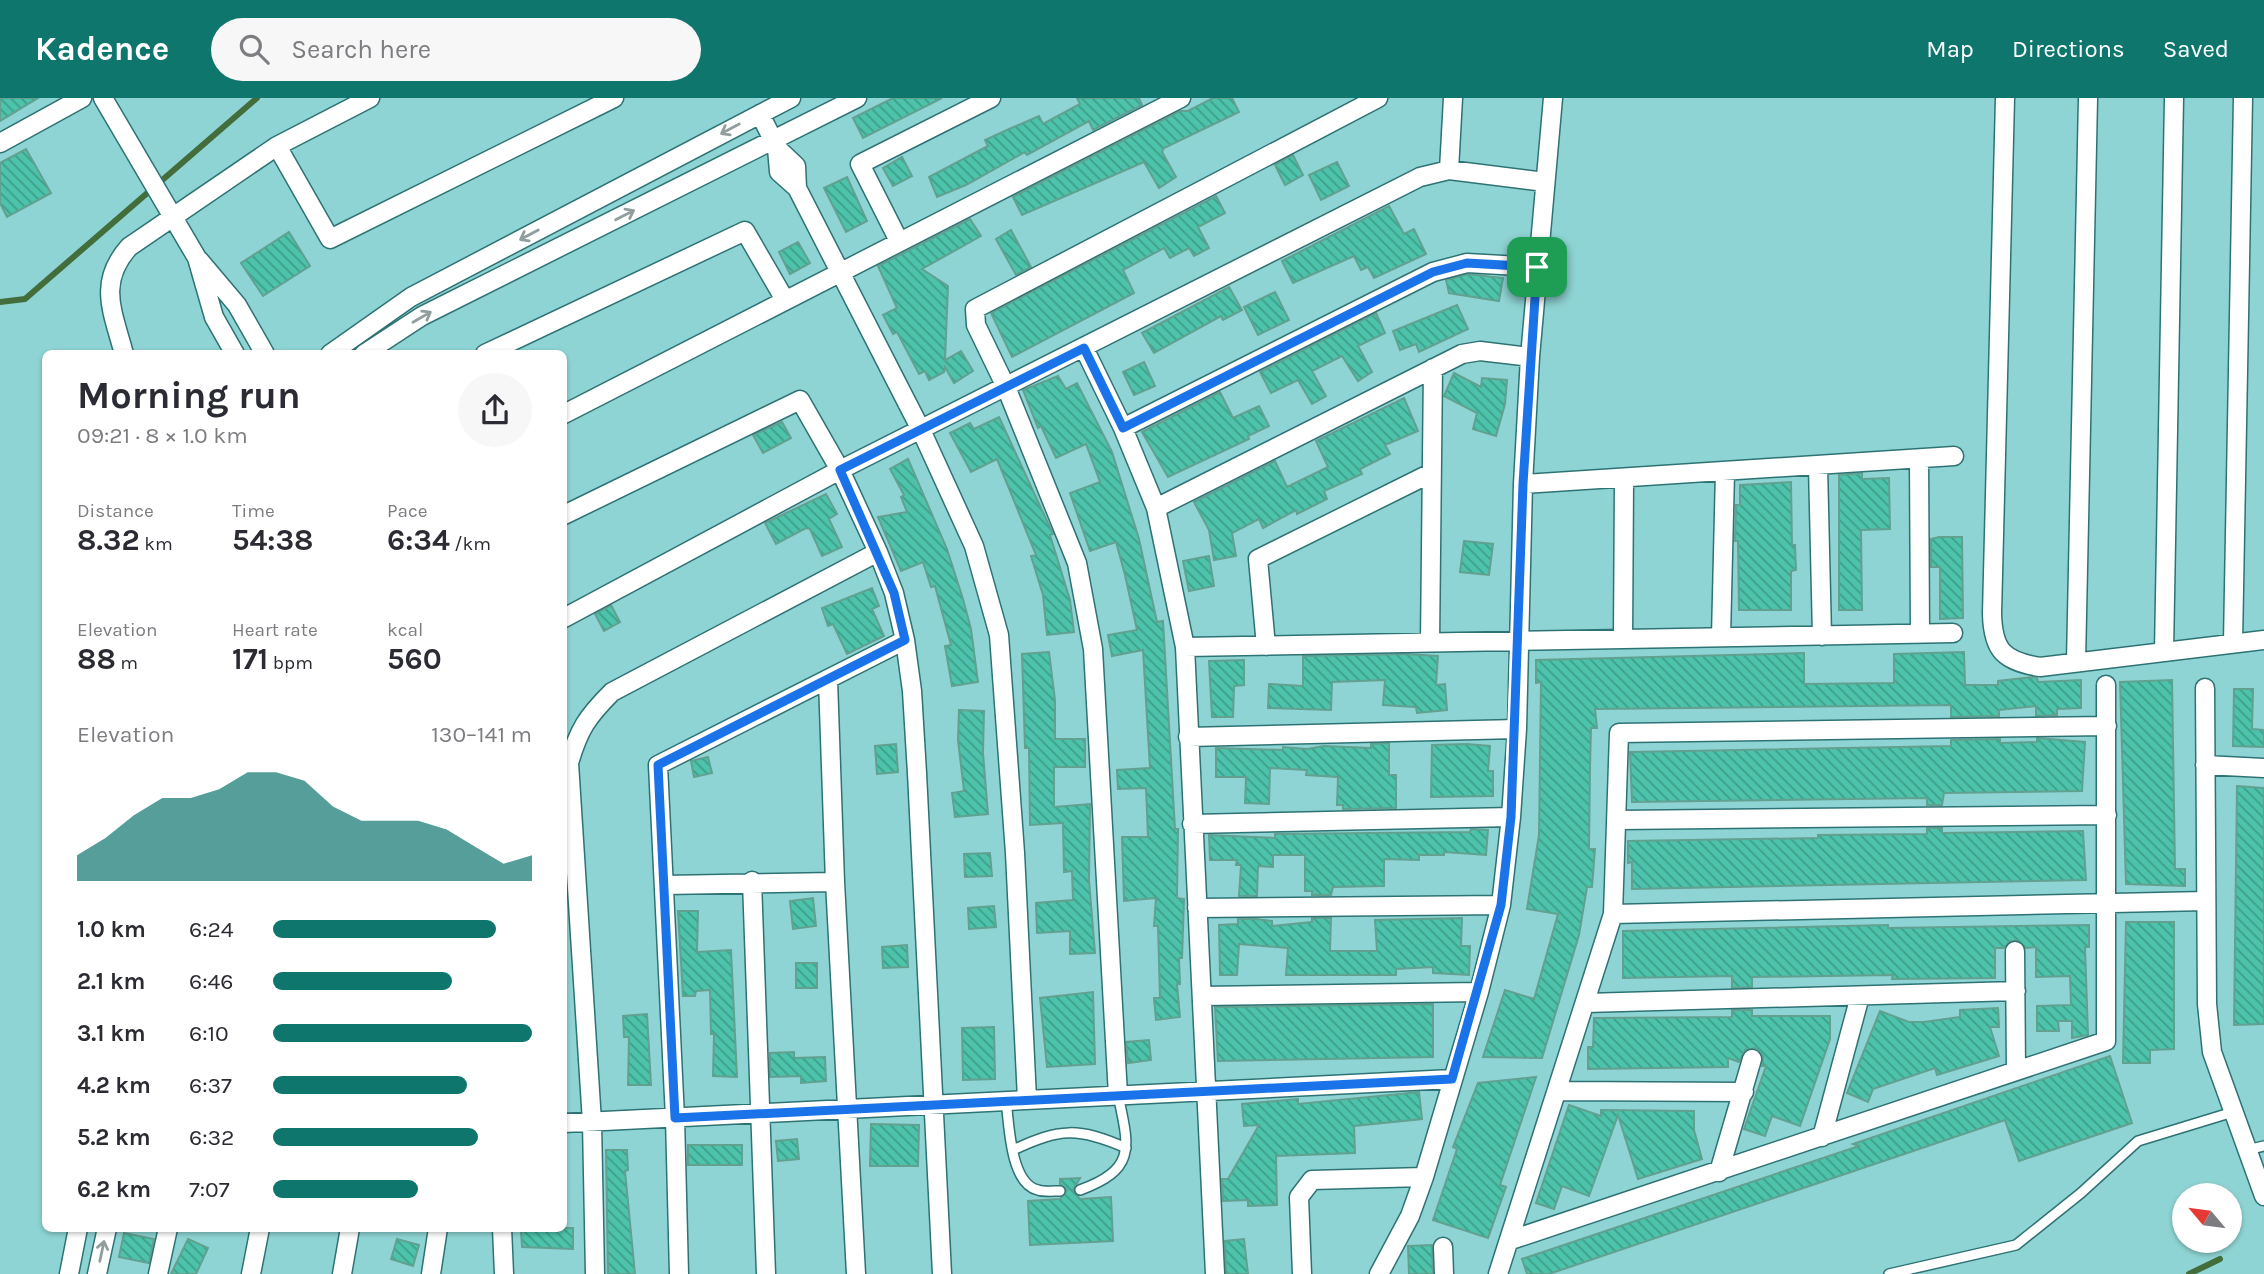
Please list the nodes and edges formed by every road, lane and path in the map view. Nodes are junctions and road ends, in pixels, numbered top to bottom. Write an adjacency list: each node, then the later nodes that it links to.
1 (82, 98): 17 (street)
2 (103, 98): 22 (street)
3 (370, 98): 19 (street)
4 (614, 98): 19 (street)
5 (791, 98): 16 (street)
6 (857, 98): 18 (street)
7 (990, 98): 23 (street)
8 (1181, 98): 23 (street)
9 (1378, 98): 38 (street)
10 (1453, 98): 20 (street)
11 (1553, 98): 21 (street)
12 (2005, 98): 67 (street)
13 (2088, 98): 67 (street)
14 (2174, 98): 66 (street)
15 (2243, 98): 63 (street)
16 (760, 114): 18 (street); 33 (street, one-way to 33)
17 (0, 143)
18 (776, 144): 26 (street); 34 (street, one-way to 18)
19 (277, 146): 22 (street)
20 (1449, 170): 21 (street); 30 (street)
21 (1545, 182): 25 (street)
22 (174, 215): 24 (street); 31 (street)
23 (899, 241): 26 (street)
24 (197, 258): 28 (street); 29 (street)
25 (1537, 267): 36 (street); 40 (street)
26 (841, 273): 27 (street); 41 (street)
27 (785, 300): 35 (street); 39 (street)
28 (249, 327): 29 (street); 32 (street)
29 (231, 347)
30 (1084, 348): 38 (street); 40 (street)
31 (123, 350)
32 (263, 350)
33 (336, 350)
34 (370, 350)
35 (493, 350)
36 (1530, 357): 37 (street); 49 (street)
37 (1433, 368): 47 (street); 50 (street)
38 (1006, 387): 41 (street); 100 (street)
39 (567, 412)
40 (1123, 428): 50 (street)
41 (922, 430): 45 (street); 101 (street)
42 (1954, 457): 43 (street)
43 (1919, 460): 44 (street); 54 (street)
44 (1818, 466): 46 (street); 56 (street)
45 (840, 470): 51 (street); 52 (street); 53 (street)
46 (1725, 472): 48 (street); 57 (street)
47 (1431, 473): 62 (street); 64 (street)
48 (1624, 480): 49 (street); 58 (street)
49 (1523, 484): 61 (street)
50 (1156, 508): 65 (street)
51 (567, 514)
52 (878, 552): 60 (street); 108 (street)
53 (567, 616)
54 (1920, 634): 55 (street); 56 (street)
55 (1952, 634)
56 (1822, 635): 57 (street)
57 (1721, 637): 58 (street)
58 (1623, 638): 61 (street)
59 (2264, 639): 63 (street)
60 (905, 640): 68 (street); 103 (street)
61 (1519, 641): 62 (street); 72 (street)
62 (1430, 642): 64 (street)
63 (2233, 643): 66 (street)
64 (1266, 646): 65 (street)
65 (1185, 647): 73 (street)
66 (2164, 652): 67 (street)
67 (2076, 662)
68 (828, 680): 81 (street); 82 (street)
69 (2106, 685): 71 (street)
70 (2205, 688): 74 (street)
71 (2107, 726): 76 (street); 78 (street)
72 (1517, 729): 73 (street); 77 (street)
73 (1188, 737): 79 (street)
74 (2205, 765): 75 (street); 83 (street)
75 (2264, 768)
76 (2107, 815): 78 (street); 85 (street)
77 (1511, 817): 79 (street); 84 (street)
78 (1619, 820): 87 (street)
79 (1192, 824): 86 (street)
80 (752, 881): 81 (street); 82 (street); 106 (street)
81 (835, 881): 104 (street)
82 (664, 885): 107 (street)
83 (2206, 901): 85 (street); 105 (street)
84 (1501, 905): 86 (street); 90 (street)
85 (2107, 905): 87 (street); 95 (street)
86 (1197, 908): 91 (street)
87 (1613, 914): 93 (street)
88 (2015, 951): 89 (street)
89 (2016, 991): 92 (street); 95 (street)
90 (1479, 992): 91 (street); 96 (street)
91 (1202, 996): 97 (street)
92 (1860, 996): 93 (street); 110 (street)
93 (1586, 1003): 98 (street)
94 (1752, 1059): 99 (street)
95 (2016, 1072): 110 (street)
96 (1452, 1079): 97 (street); 115 (street)
97 (1207, 1091): 100 (street); 140 (street)
98 (1558, 1091): 99 (street); 126 (street)
99 (1744, 1092): 114 (street)
100 (1118, 1095): 101 (street); 112 (lane)
101 (1027, 1099): 102 (street)
102 (1006, 1100): 103 (street); 113 (lane)
103 (934, 1104): 104 (street); 139 (street)
104 (848, 1109): 106 (street); 138 (street)
105 (2233, 1112): 111 (street); 145 (lane)
106 (758, 1113): 107 (street); 137 (street)
107 (675, 1118): 108 (street); 136 (street)
108 (592, 1122): 109 (street); 135 (street)
109 (567, 1123)
110 (1822, 1137): 114 (street)
111 (2256, 1148): 118 (street)
112 (1126, 1149): 113 (lane); 116 (lane)
113 (1013, 1150): 117 (lane)
114 (1718, 1172): 126 (street)
115 (1424, 1177): 141 (street); 142 (street)
116 (1080, 1190)
117 (1060, 1191)
118 (2264, 1196)
119 (77, 1232): 128 (street)
120 (106, 1232): 129 (street, one-way to 120)
121 (166, 1232): 130 (street)
122 (259, 1232): 131 (street)
123 (350, 1232): 132 (street)
124 (437, 1232): 133 (street)
125 (502, 1232): 134 (street)
126 (1511, 1240): 144 (street)
127 (1443, 1247): 143 (street)
128 (69, 1274)
129 (97, 1274)
130 (158, 1274)
131 (251, 1274)
132 (342, 1274)
133 (431, 1274)
134 (504, 1274)
135 (595, 1274)
136 (679, 1274)
137 (766, 1274)
138 (856, 1274)
139 (942, 1274)
140 (1216, 1274)
141 (1302, 1274)
142 (1379, 1274)
143 (1444, 1274)
144 (1498, 1274)
145 (1889, 1274)

